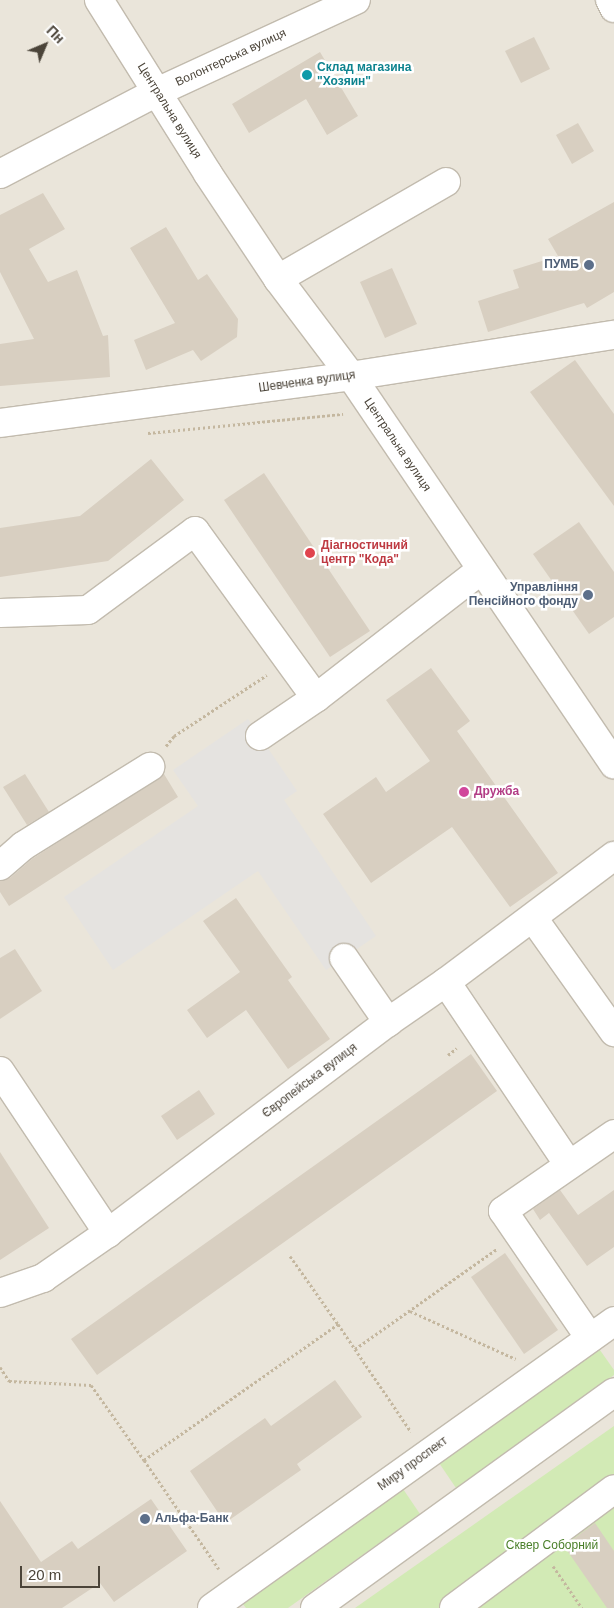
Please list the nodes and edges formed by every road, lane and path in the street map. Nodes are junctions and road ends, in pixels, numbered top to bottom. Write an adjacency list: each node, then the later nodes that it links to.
1 (99, 0): 5 (street, Центральна вулиця)
2 (356, 0): 5 (street, Волонтерська вулиця)
3 (610, 0): 4 (street)
4 (614, 8)
5 (158, 92): 6 (street, Волонтерська вулиця); 8 (street, Центральна вулиця)
6 (0, 174)
7 (446, 182): 8 (street)
8 (278, 279): 10 (street, Центральна вулиця)
9 (614, 335): 10 (street, Шевченка вулиця)
10 (351, 376): 11 (street, Центральна вулиця); 12 (street, Шевченка вулиця)
11 (374, 410): 13 (path); 14 (street, Центральна вулиця)
12 (0, 423)
13 (138, 434)
14 (481, 570): 17 (street); 19 (street, Центральна вулиця)
15 (0, 613): 16 (street)
16 (288, 661): 17 (street); 20 (path)
17 (316, 698): 18 (street)
18 (260, 736)
19 (614, 764)
20 (150, 768): 22 (street)
21 (614, 856): 23 (street, Європейська вулиця)
22 (0, 866)
23 (533, 918): 25 (street, Європейська вулиця); 27 (street)
24 (344, 958): 26 (street)
25 (446, 982): 26 (street, Європейська вулиця); 30 (street)
26 (388, 1022): 31 (street, Європейська вулиця)
27 (614, 1032)
28 (0, 1071): 31 (street)
29 (614, 1134): 30 (street)
30 (569, 1165): 32 (street)
31 (108, 1233): 34 (street, Європейська вулиця)
32 (518, 1235): 35 (path); 38 (street)
33 (290, 1256): 37 (path)
34 (0, 1293)
35 (410, 1310): 39 (path); 41 (path)
36 (614, 1321): 38 (street, Миру проспект)
37 (338, 1324): 39 (path); 44 (path)
38 (590, 1338): 41 (street, Миру проспект)
39 (354, 1349): 43 (path)
40 (0, 1367): 44 (path)
41 (542, 1371): 43 (street, Миру проспект)
42 (614, 1392): 49 (street)
43 (426, 1454): 47 (street, Миру проспект)
44 (144, 1460): 47 (path)
45 (614, 1489): 46 (street)
46 (538, 1545): 50 (street); 51 (path)
47 (235, 1591): 48 (street, Миру проспект)
48 (212, 1608)
49 (315, 1608)
50 (454, 1608)
51 (582, 1608)

